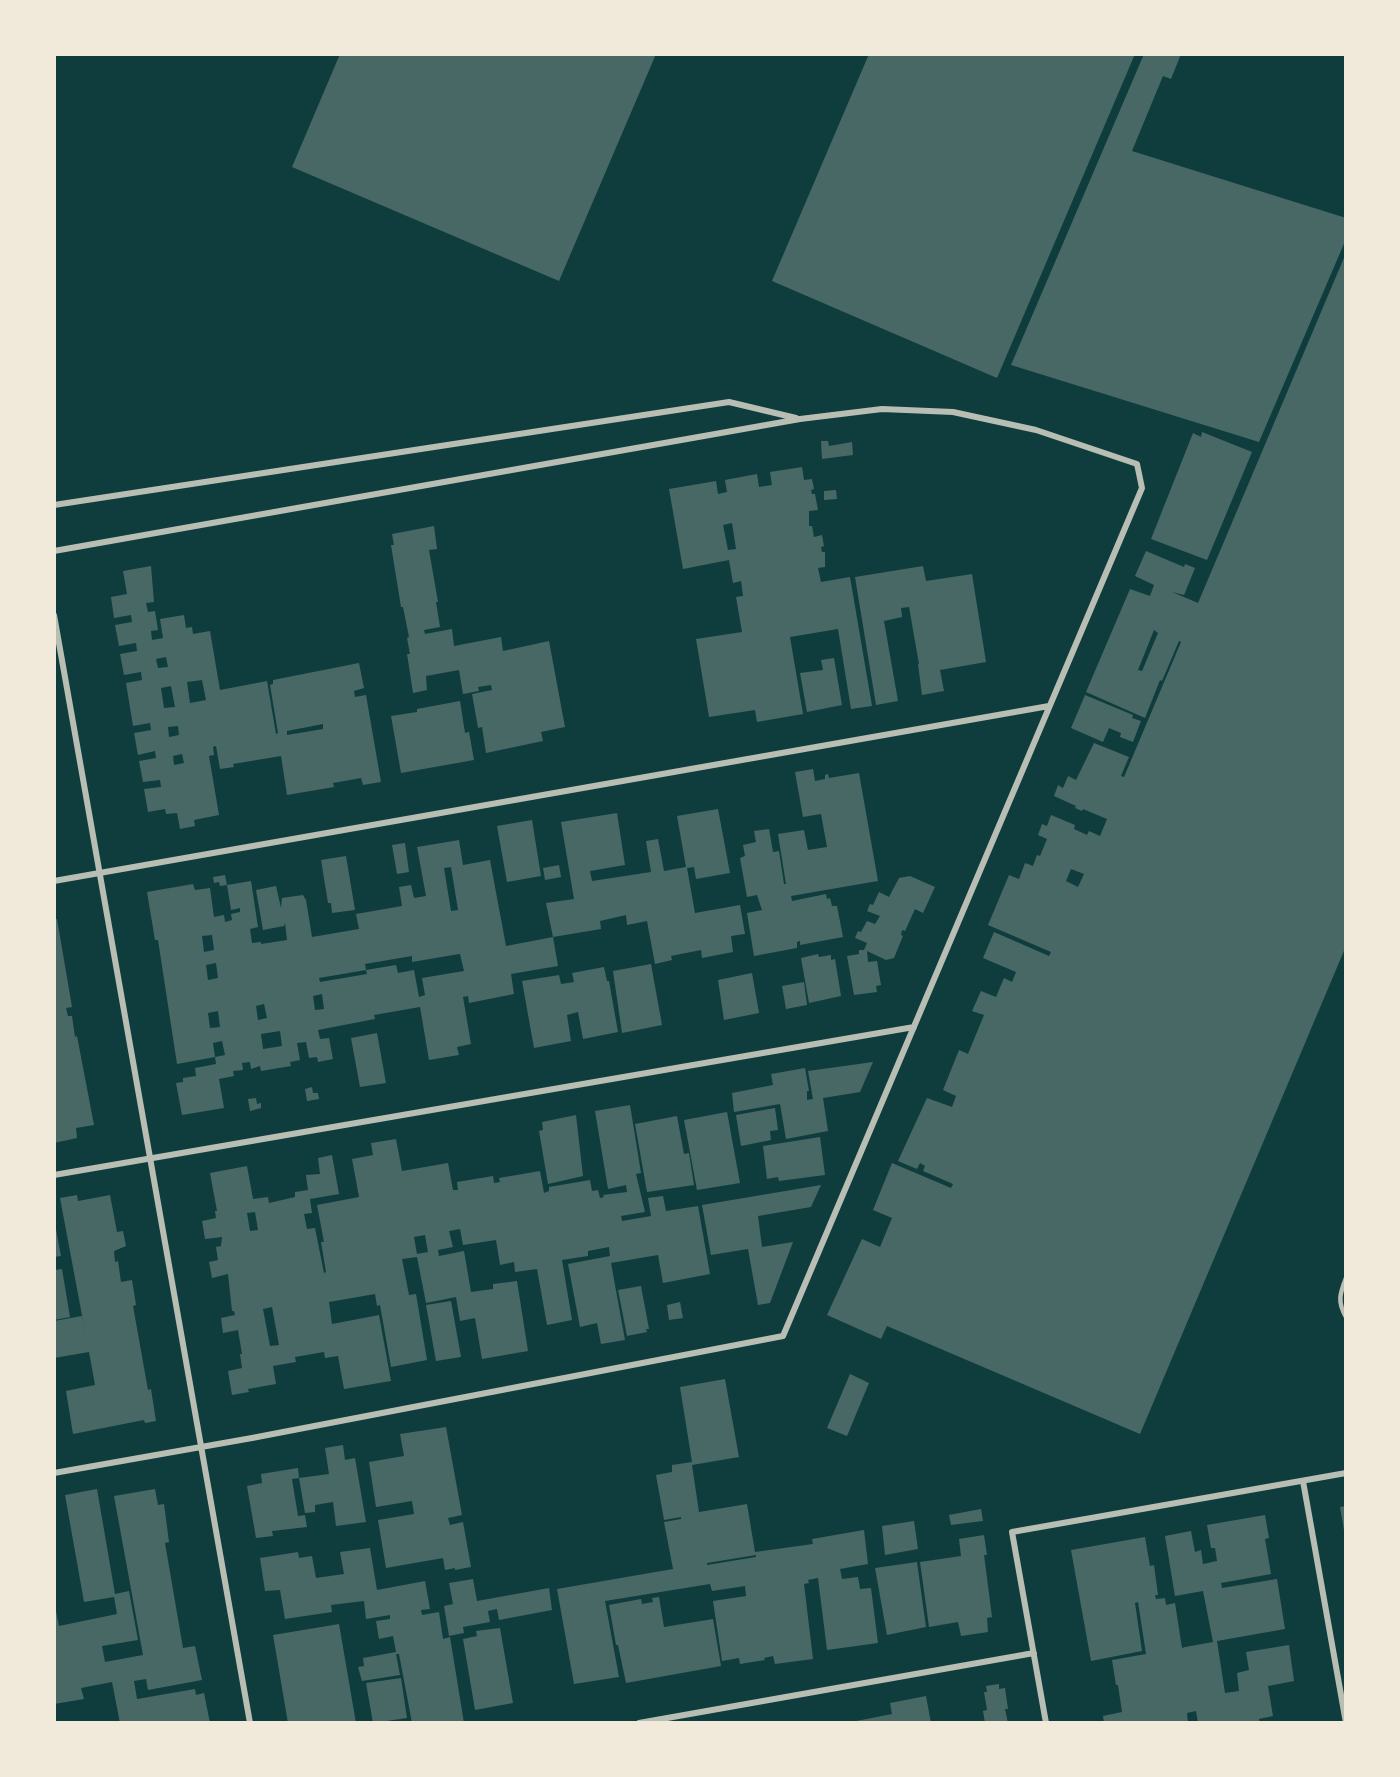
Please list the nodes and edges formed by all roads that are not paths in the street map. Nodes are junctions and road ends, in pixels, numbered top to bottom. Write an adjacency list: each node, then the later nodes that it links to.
1 (800, 419): 2 (street); 3 (street); 5 (street)
2 (54, 505)
3 (54, 551)
4 (54, 615): 6 (street)
5 (1050, 706): 6 (street); 8 (street)
6 (100, 873): 7 (street); 9 (street)
7 (54, 881)
8 (914, 1027): 9 (street); 13 (street)
9 (150, 1159): 10 (street); 13 (street)
10 (54, 1175)
11 (1346, 1278): 12 (lane)
12 (1346, 1317)
13 (201, 1447): 14 (street); 18 (street)
14 (54, 1473)
15 (1346, 1473): 16 (street)
16 (1303, 1481): 17 (street); 21 (street)
17 (1034, 1653): 19 (street); 20 (street)
18 (250, 1723)
19 (639, 1723)
20 (1046, 1723)
21 (1346, 1723)

